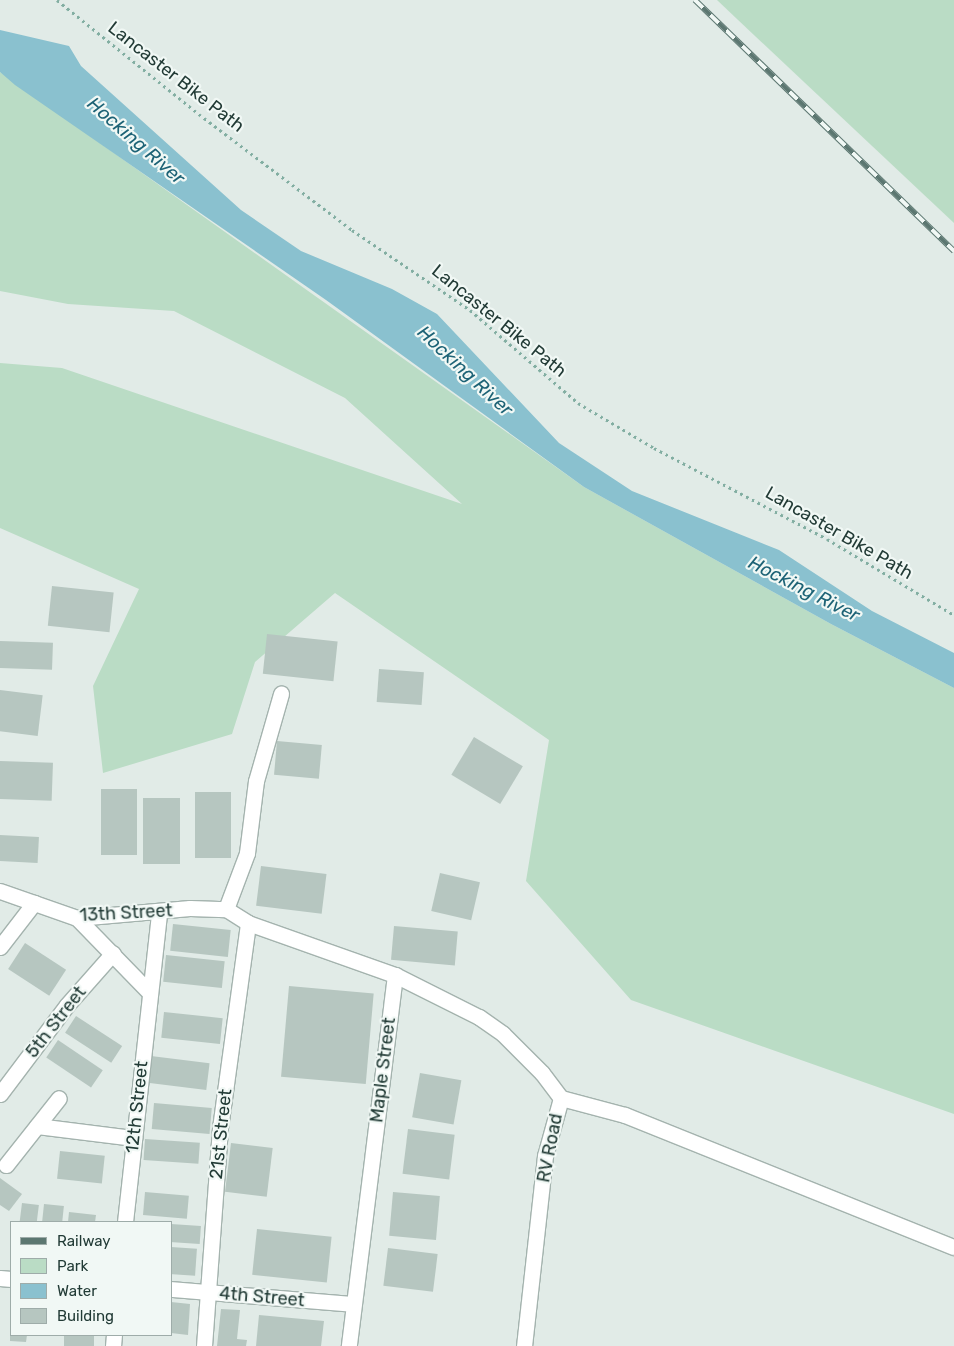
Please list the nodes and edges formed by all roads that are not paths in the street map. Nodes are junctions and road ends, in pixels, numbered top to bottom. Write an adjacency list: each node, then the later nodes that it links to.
1 (281, 694): 4 (lane)
2 (0, 891): 3 (lane, 13th Street)
3 (34, 903): 6 (lane, 13th Street); 8 (lane)
4 (226, 909): 5 (lane, 13th Street); 7 (lane)
5 (159, 913): 6 (lane, 13th Street); 11 (lane, 12th Street)
6 (77, 918): 9 (lane)
7 (248, 923): 10 (lane); 21 (lane, 21st Street)
8 (0, 947)
9 (113, 953): 11 (lane); 12 (lane, 5th Street)
10 (395, 976): 14 (lane, RV Road); 22 (lane, Maple Street)
11 (149, 992): 16 (lane, 12th Street)
12 (0, 1094)
13 (59, 1098): 15 (lane)
14 (561, 1098): 19 (lane); 25 (lane, RV Road)
15 (38, 1126): 16 (lane); 17 (lane)
16 (134, 1138): 18 (lane, 12th Street)
17 (6, 1165)
18 (125, 1221)
19 (954, 1247)
20 (172, 1290): 21 (lane, 4th Street)
21 (208, 1292): 22 (lane, 4th Street); 23 (lane, 21st Street)
22 (353, 1304): 24 (lane, Maple Street)
23 (204, 1346)
24 (349, 1346)
25 (524, 1346)

